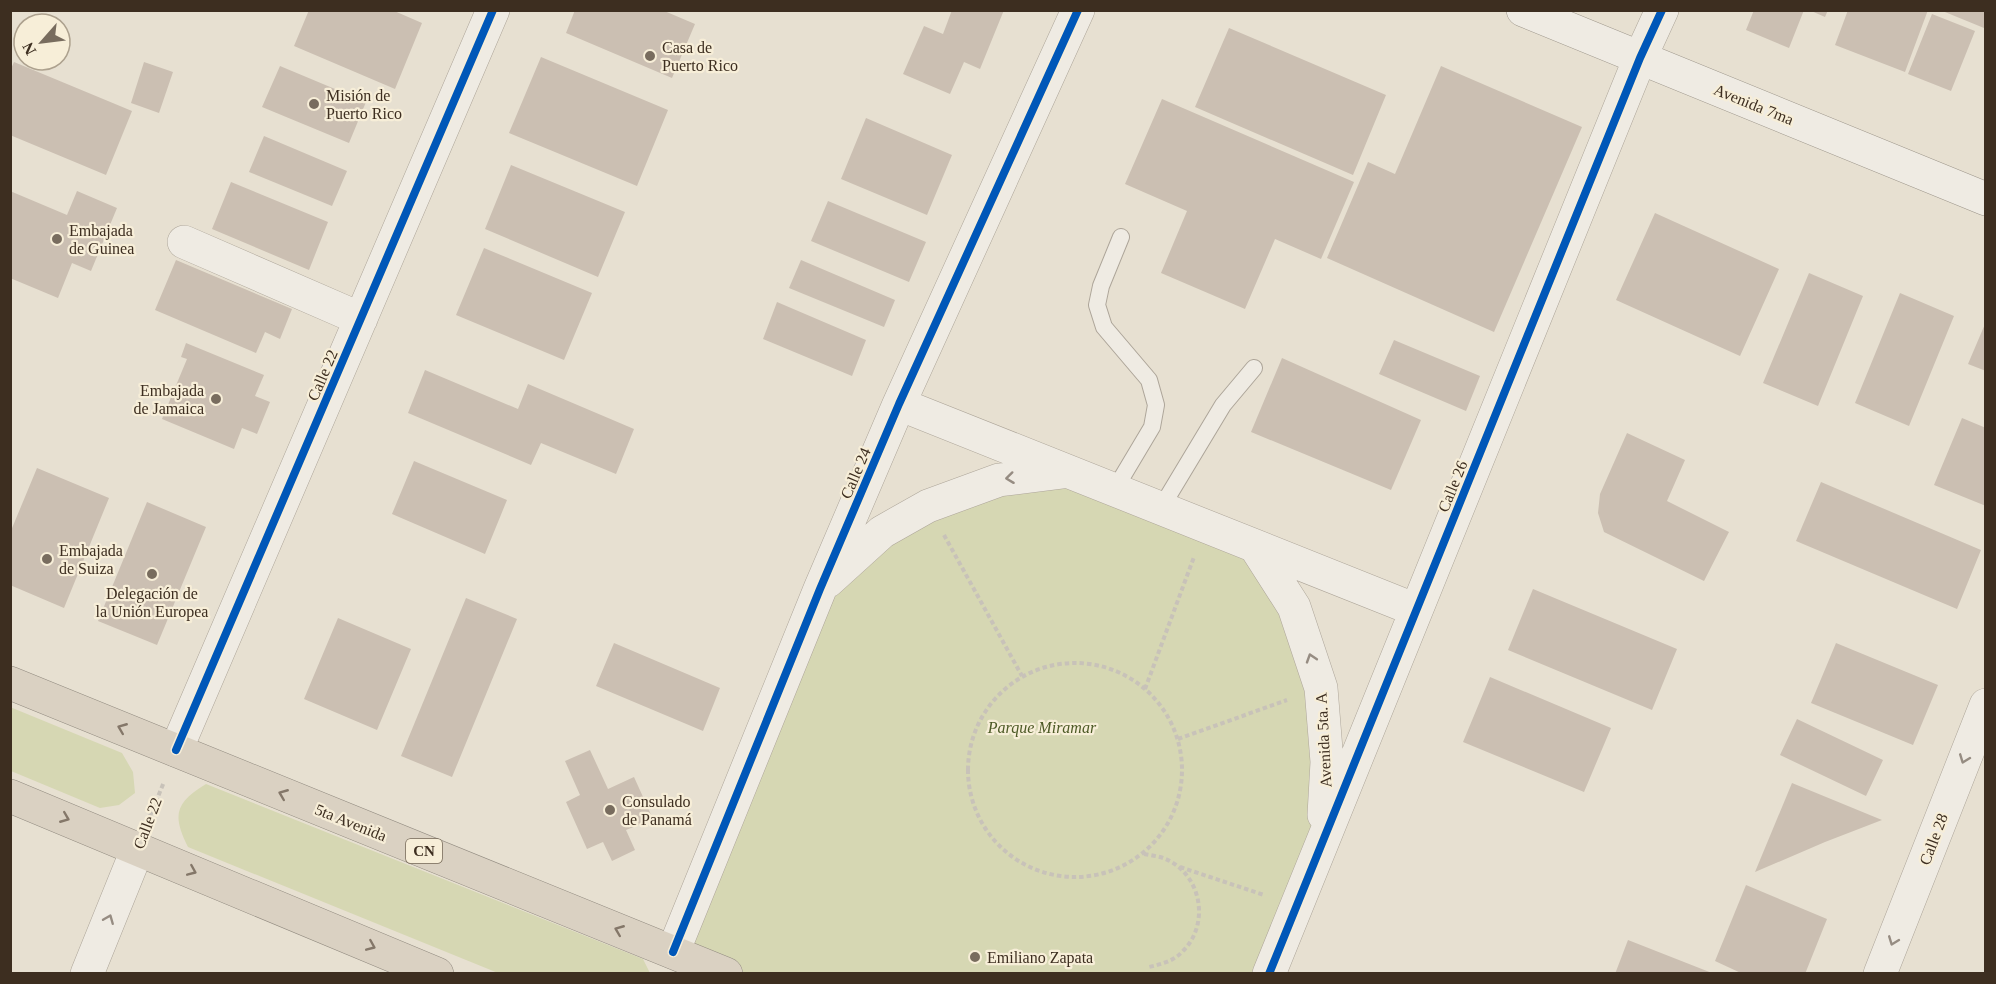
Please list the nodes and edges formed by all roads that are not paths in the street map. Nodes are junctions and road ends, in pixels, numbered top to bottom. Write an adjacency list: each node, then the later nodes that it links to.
1 (493, 10): 9 (street, Calle 22)
2 (1078, 10): 11 (street, Calle 24)
3 (1523, 10): 5 (street, Avenida 7ma)
4 (1662, 10): 5 (street, Calle 26)
5 (1640, 57): 6 (street, Avenida 7ma); 17 (street, Calle 26)
6 (1986, 199)
7 (1121, 237): 13 (lane)
8 (184, 242): 9 (street)
9 (361, 319): 20 (street, Calle 22)
10 (1254, 368): 14 (lane)
11 (899, 404): 12 (street); 16 (street, Calle 24)
12 (1068, 471): 13 (street); 16 (street, one-way to 16)
13 (1115, 489): 14 (street)
14 (1161, 508): 15 (street)
15 (1255, 546): 17 (street); 22 (street, Avenida 5ta. A, one-way to 15)
16 (820, 589): 24 (street, Calle 24)
17 (1416, 610): 22 (street, Calle 26)
18 (10, 683): 20 (highway, 5ta Avenida / CN, one-way to 18)
19 (1986, 705): 29 (street, Calle 28, one-way to 29)
20 (176, 750): 24 (highway, 5ta Avenida / CN, one-way to 20)
21 (10, 796): 23 (highway, one-way to 23)
22 (1323, 841): 28 (street, Calle 26)
23 (138, 848): 25 (street, Calle 22, one-way to 23); 26 (highway, one-way to 26)
24 (673, 952): 27 (highway, 5ta Avenida / CN)
25 (87, 974)
26 (437, 974)
27 (726, 974)
28 (1269, 974)
29 (1880, 974)

